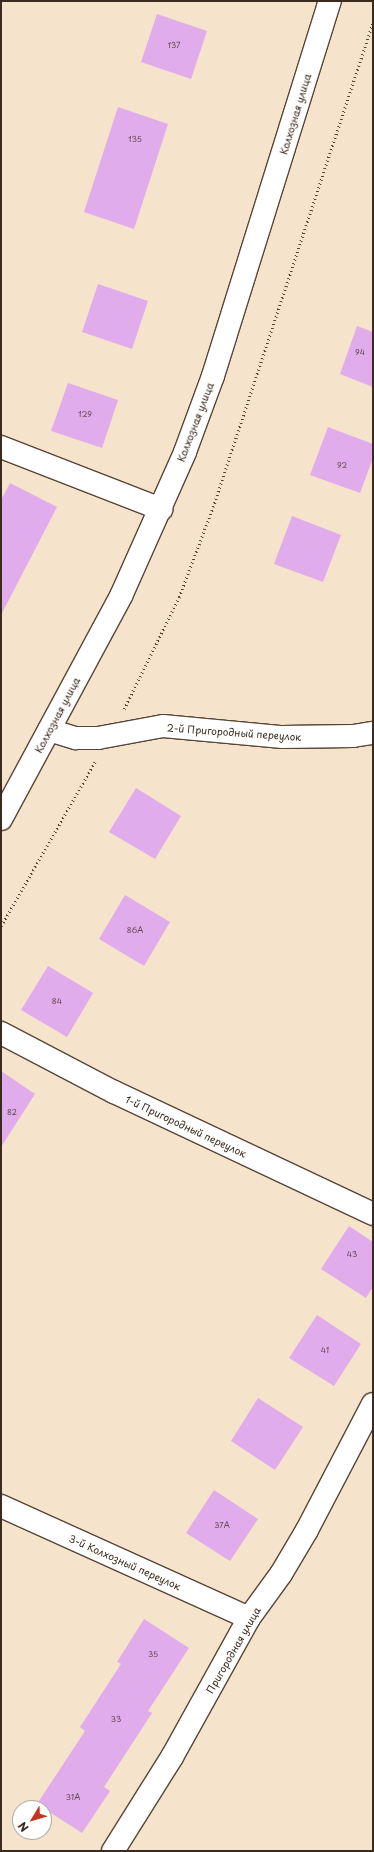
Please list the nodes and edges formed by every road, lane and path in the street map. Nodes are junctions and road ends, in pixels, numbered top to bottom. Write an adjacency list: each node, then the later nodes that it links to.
1 (330, 1): 4 (street, Колхозная улица)
2 (373, 22): 7 (path)
3 (1, 446): 4 (street)
4 (161, 509): 5 (street, Колхозная улица)
5 (49, 730): 7 (street, 2-й Пригородный переулок); 8 (street, Колхозная улица)
6 (373, 733): 7 (street, 2-й Пригородный переулок)
7 (110, 736): 9 (path)
8 (1, 819)
9 (1, 926)
10 (1, 1033): 11 (street, 1-й Пригородный переулок)
11 (373, 1214)
12 (373, 1404): 14 (street, Пригородная улица)
13 (1, 1506): 14 (street, 3-й Колхозный переулок)
14 (249, 1618): 15 (street, Пригородная улица)
15 (113, 1851)

